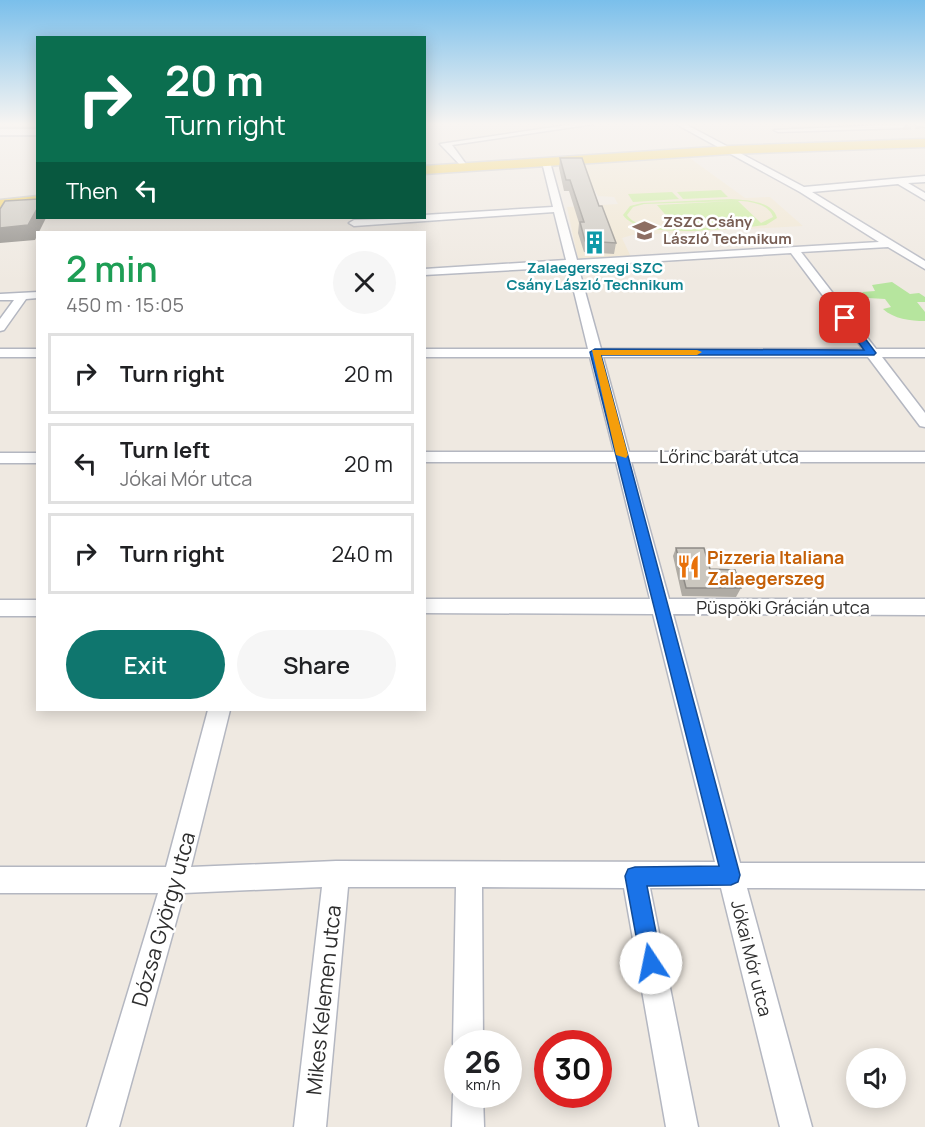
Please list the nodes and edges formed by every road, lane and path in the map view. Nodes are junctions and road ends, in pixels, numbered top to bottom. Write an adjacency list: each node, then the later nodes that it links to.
1 (550, 177): 9 (street, Jókai Mór utca)
2 (778, 177): 5 (street)
3 (925, 179): 4 (street)
4 (899, 181): 5 (street); 6 (street)
5 (803, 190): 13 (street)
6 (925, 197)
7 (36, 201): 8 (main road)
8 (0, 204)
9 (558, 209): 11 (street); 15 (street, Jókai Mór utca)
10 (422, 219): 12 (street)
11 (426, 219)
12 (354, 224)
13 (890, 244): 14 (street); 16 (street)
14 (794, 250): 15 (street); 27 (street)
15 (572, 263): 17 (street); 22 (street, Jókai Mór utca)
16 (925, 266)
17 (426, 272)
18 (36, 295): 20 (street)
19 (0, 297): 20 (street)
20 (22, 297): 21 (street)
21 (0, 327)
22 (595, 352): 26 (street); 27 (street); 29 (street, Jókai Mór utca)
23 (925, 352): 27 (street)
24 (0, 353): 25 (street)
25 (36, 353)
26 (426, 353)
27 (871, 353): 28 (street)
28 (925, 423)
29 (622, 455): 30 (street, Lőrinc barát utca); 31 (street, Lőrinc barát utca); 35 (street, Jókai Mór utca)
30 (426, 457)
31 (925, 457)
32 (0, 458): 33 (street)
33 (36, 458)
34 (426, 606): 35 (street, Püspöki Grácián utca)
35 (661, 606): 36 (street, Püspöki Grácián utca); 42 (street, Jókai Mór utca)
36 (925, 607)
37 (0, 608): 38 (street)
38 (36, 608)
39 (219, 711): 46 (street, Dózsa György utca)
40 (469, 873): 41 (street); 43 (street); 47 (street)
41 (336, 874): 46 (street); 50 (street, Mikes Kelemen utca)
42 (731, 875): 43 (street); 44 (street); 53 (street, Jókai Mór utca)
43 (635, 876): 52 (street)
44 (925, 876)
45 (0, 880): 46 (street)
46 (175, 880): 49 (street, Dózsa György utca)
47 (468, 1030)
48 (468, 1108): 51 (street)
49 (103, 1127)
50 (310, 1127)
51 (468, 1127)
52 (682, 1127)
53 (796, 1127)

